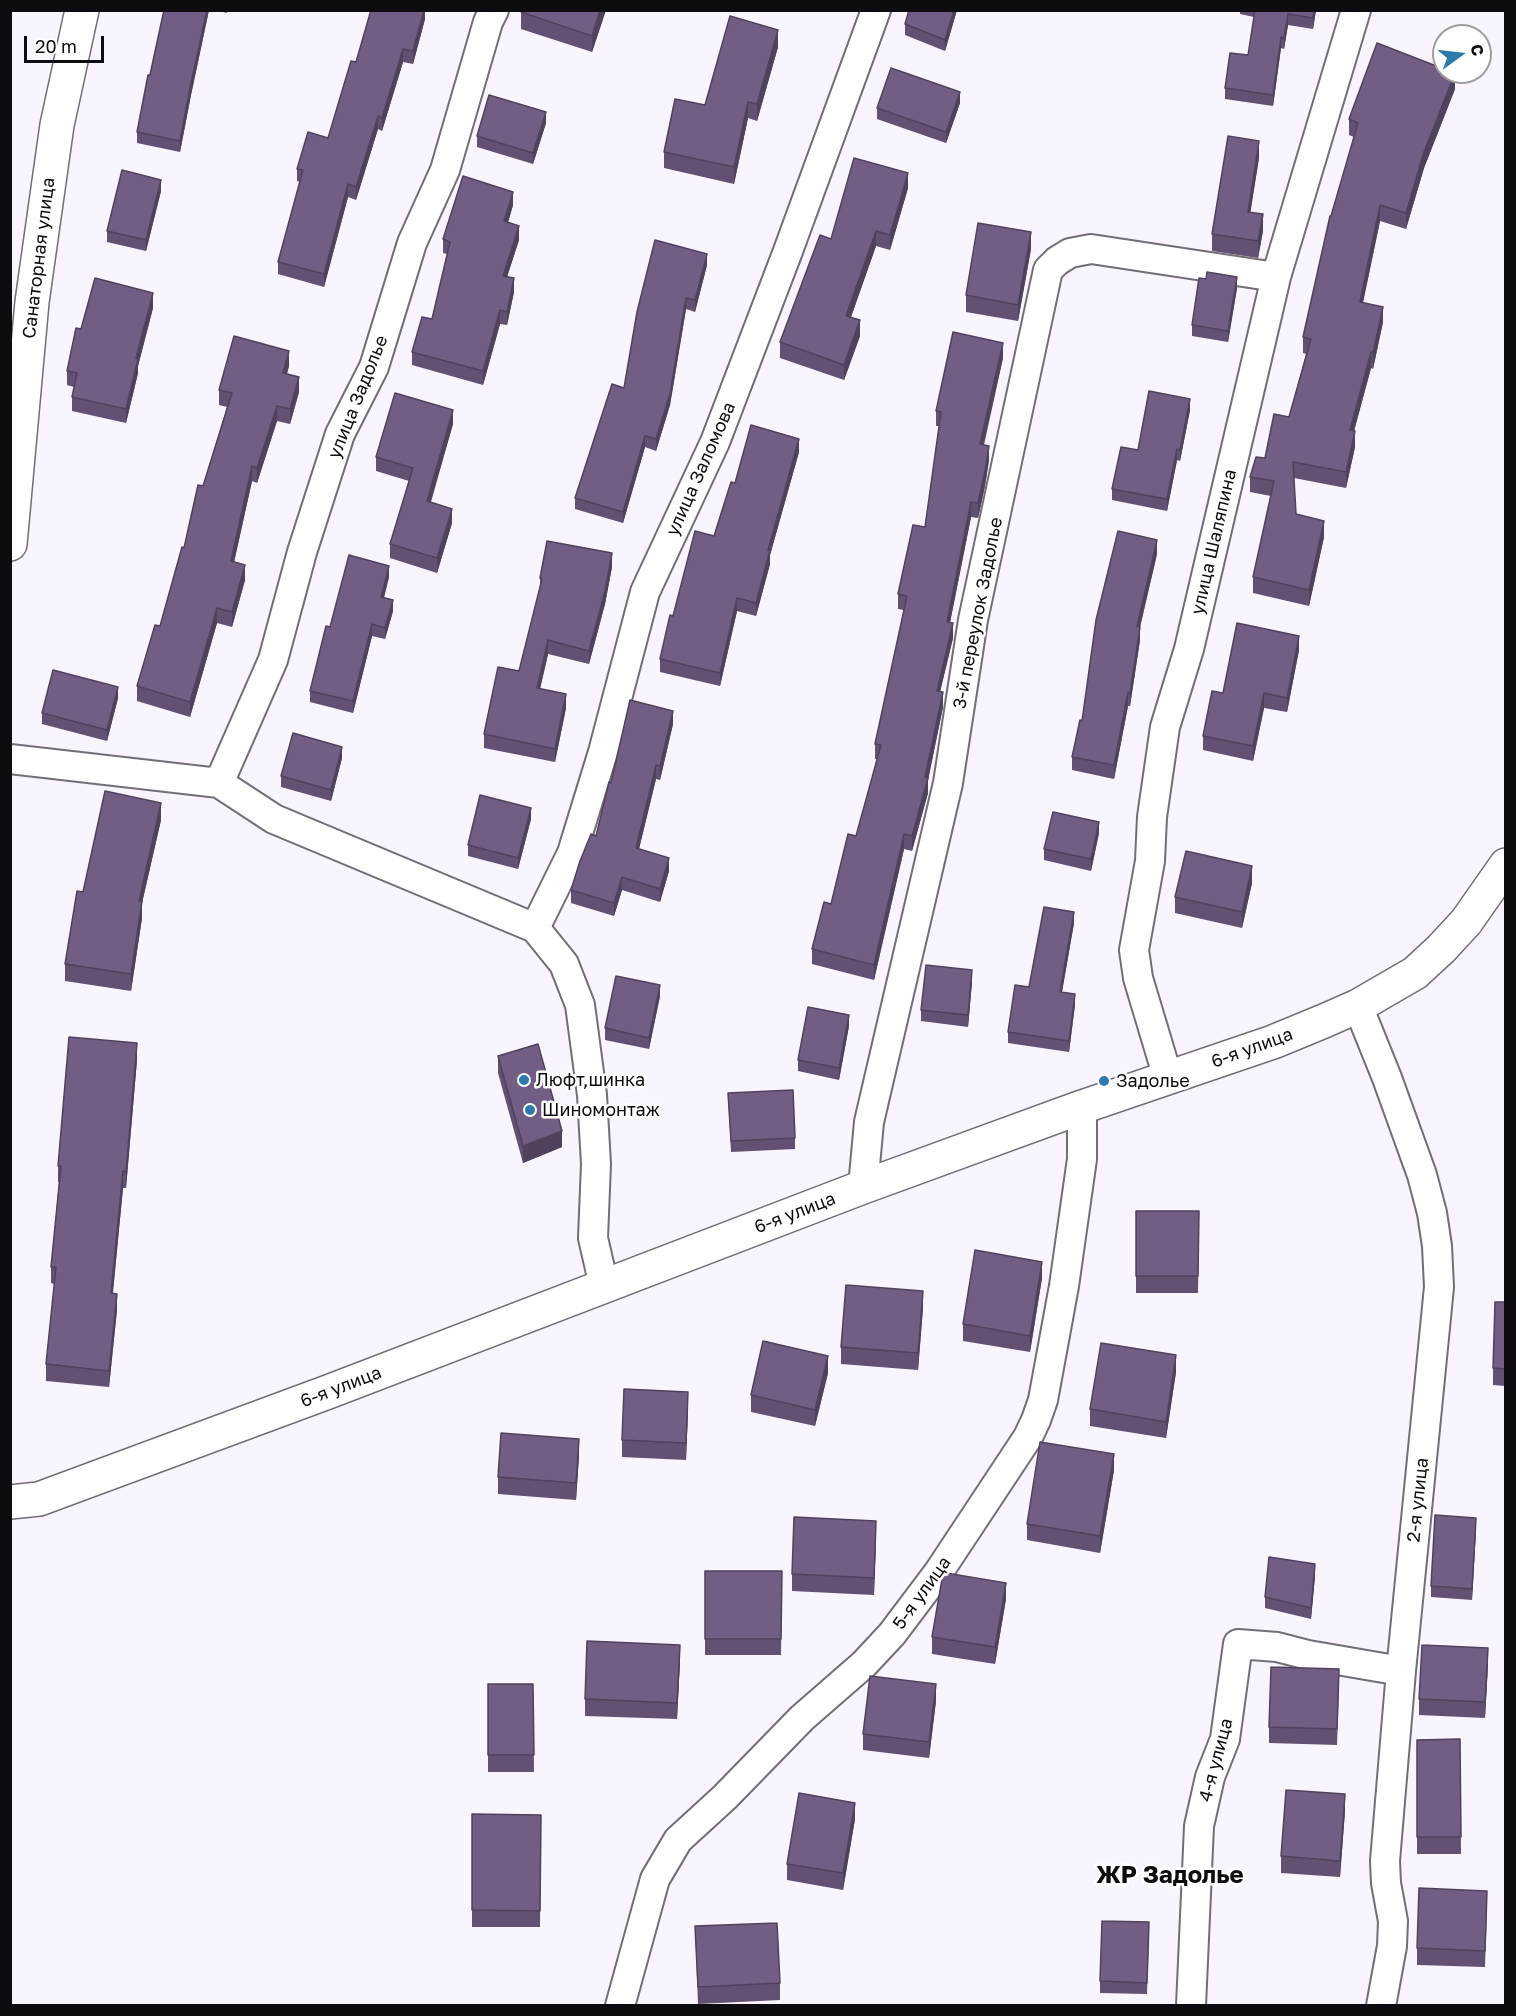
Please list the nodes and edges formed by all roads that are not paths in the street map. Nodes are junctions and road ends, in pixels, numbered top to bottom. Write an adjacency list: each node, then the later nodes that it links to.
1 (82, 10): 6 (street, Санаторная улица)
2 (494, 10): 8 (street, улица Задолье)
3 (876, 10): 10 (street, улица Заломова)
4 (1356, 10): 5 (street, улица Шаляпина)
5 (1276, 277): 12 (street, улица Шаляпина); 14 (street, 3-й переулок Задолье)
6 (10, 544)
7 (10, 759): 8 (street)
8 (219, 783): 10 (street)
9 (1506, 866): 11 (street, 6-я улица)
10 (535, 928): 15 (street)
11 (1358, 1006): 12 (street, 6-я улица); 18 (street, 2-я улица)
12 (1168, 1078): 13 (street, 6-я улица)
13 (1082, 1107): 14 (street, 6-я улица); 19 (street, 5-я улица)
14 (863, 1187): 15 (street, 6-я улица)
15 (604, 1286): 16 (street, 6-я улица)
16 (25, 1500): 17 (street, 6-я улица)
17 (10, 1522)
18 (1401, 1671): 20 (street, 4-я улица); 21 (street, 2-я улица)
19 (621, 2006)
20 (1191, 2006)
21 (1381, 2006)

